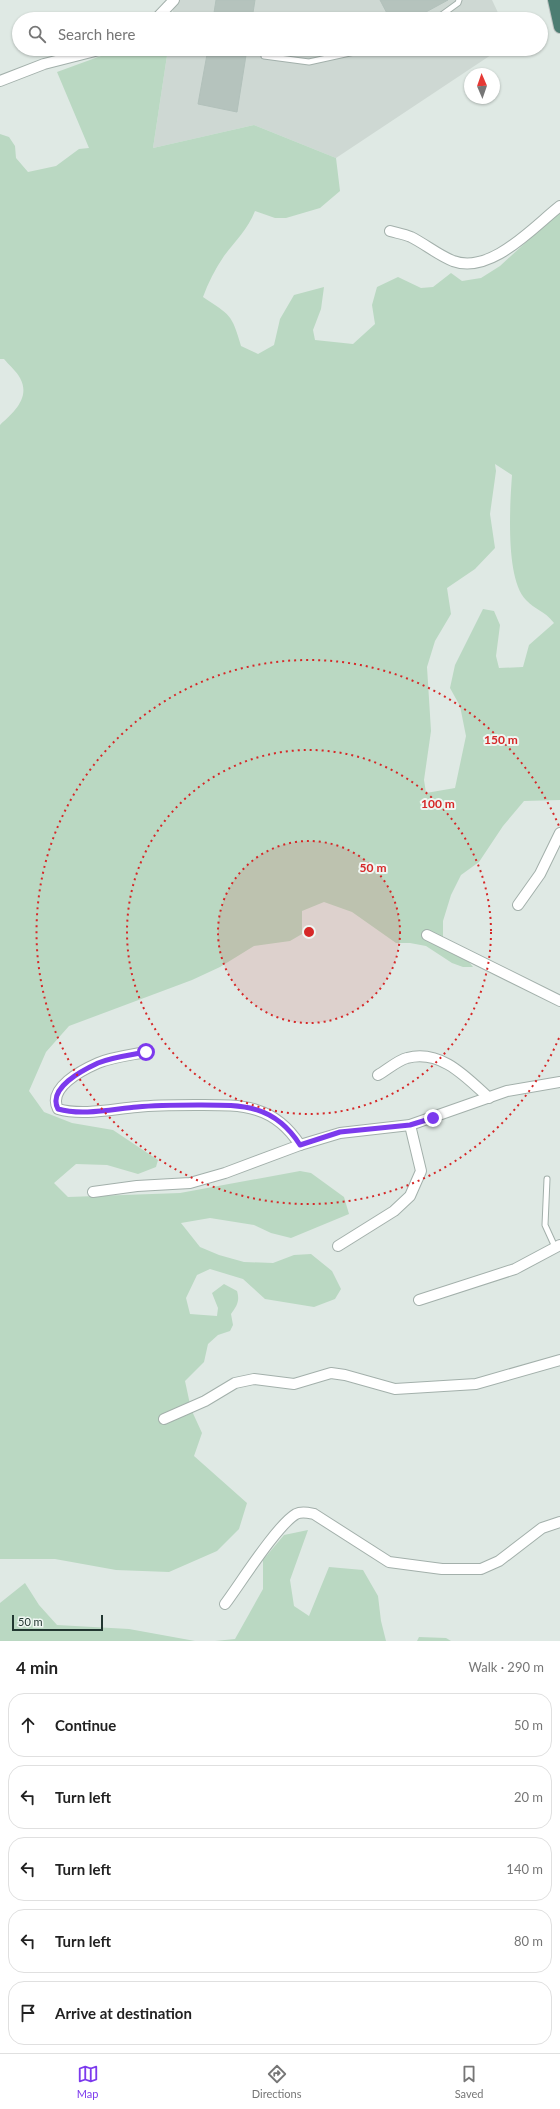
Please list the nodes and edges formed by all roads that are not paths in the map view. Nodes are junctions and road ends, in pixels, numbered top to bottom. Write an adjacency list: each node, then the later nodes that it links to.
1 (174, 0): 4 (street)
2 (459, 0): 5 (lane)
3 (554, 0): 6 (highway)
4 (163, 12)
5 (446, 12)
6 (560, 27)
7 (75, 56): 10 (street)
8 (264, 56): 9 (lane)
9 (336, 56)
10 (0, 80)
11 (560, 206): 12 (street)
12 (390, 232)
13 (560, 833): 14 (street)
14 (518, 905)
15 (427, 935): 16 (street)
16 (560, 1001)
17 (146, 1052): 22 (street)
18 (378, 1075): 20 (street)
19 (560, 1082): 20 (street)
20 (489, 1098): 21 (street)
21 (410, 1125): 22 (street); 25 (street)
22 (300, 1145): 24 (street)
23 (547, 1179): 26 (lane)
24 (93, 1192)
25 (338, 1246)
26 (557, 1246): 27 (street)
27 (419, 1300)
28 (560, 1360): 29 (street)
29 (164, 1419)
30 (560, 1522): 31 (street)
31 (225, 1604)

